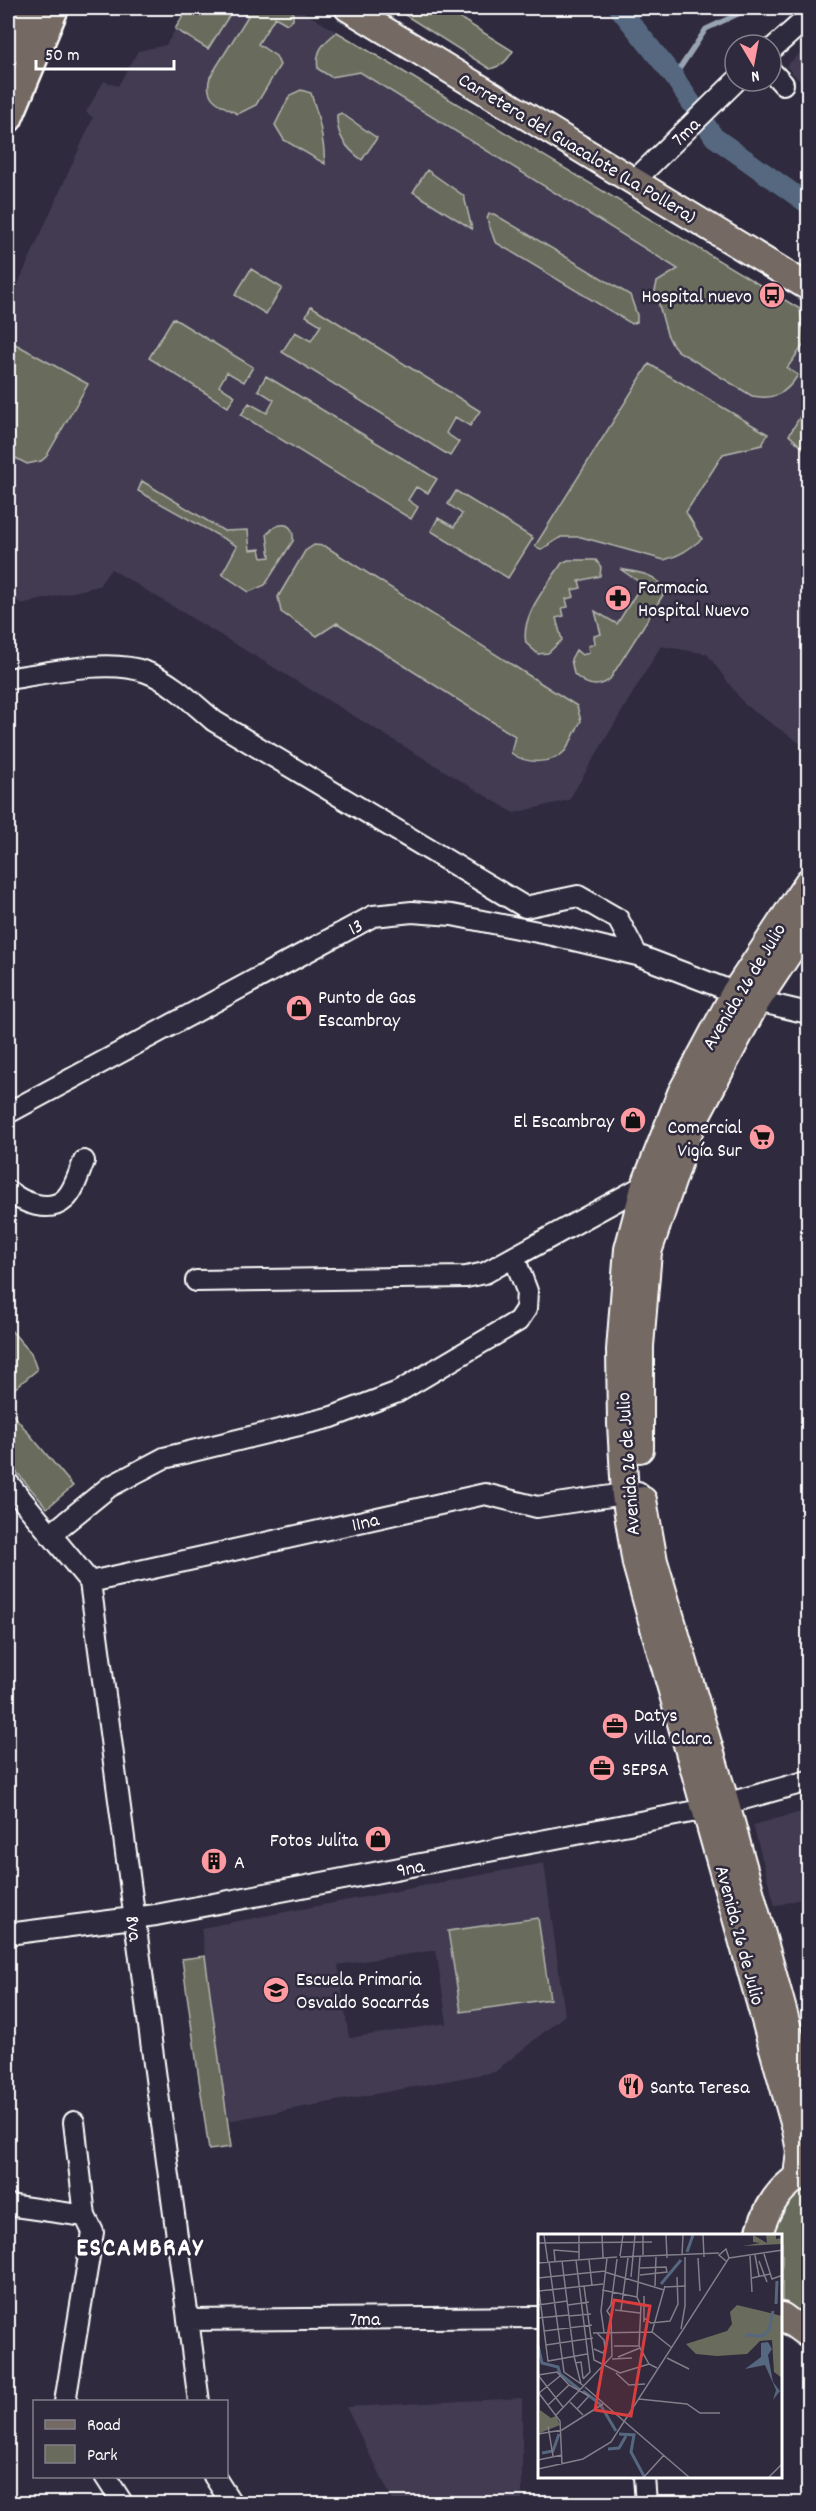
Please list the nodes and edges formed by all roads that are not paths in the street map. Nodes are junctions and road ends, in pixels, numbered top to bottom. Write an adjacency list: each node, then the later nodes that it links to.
1 (26, 8): 6 (highway)
2 (54, 8): 8 (highway)
3 (348, 8): 9 (main road, Carretera del Guacalote (La Pollera))
4 (808, 17): 5 (street)
5 (783, 39)
6 (8, 50)
7 (723, 93): 9 (street, 7ma)
8 (8, 118)
9 (634, 181): 10 (main road, Carretera del Guacalote (La Pollera))
10 (808, 287)
11 (8, 679): 14 (street)
12 (808, 882): 15 (main road, Avenida 26 de Julio)
13 (808, 924): 15 (main road, Avenida 26 de Julio)
14 (637, 955): 15 (street, 13); 17 (street, 13)
15 (746, 997): 16 (street, 13); 19 (main road, Avenida 26 de Julio); 24 (main road, Avenida 26 de Julio)
16 (808, 1012)
17 (8, 1113)
18 (84, 1161): 20 (street)
19 (645, 1185): 21 (street); 24 (main road, Avenida 26 de Julio)
20 (8, 1191)
21 (514, 1257): 22 (street); 25 (street)
22 (196, 1281)
23 (8, 1484): 25 (street)
24 (633, 1493): 26 (street, 11na); 28 (main road, Avenida 26 de Julio)
25 (50, 1535): 26 (street)
26 (90, 1582): 29 (street, 8va)
27 (808, 1781): 28 (street, 9na)
28 (716, 1807): 29 (street, 9na); 31 (main road, Avenida 26 de Julio); 33 (main road, Avenida 26 de Julio)
29 (134, 1920): 30 (street, 9na); 39 (street, 8va)
30 (8, 1934)
31 (808, 2101)
32 (74, 2122): 35 (street)
33 (803, 2174): 36 (main road)
34 (8, 2205): 35 (street)
35 (86, 2216): 41 (street)
36 (759, 2234)
37 (538, 2317): 39 (street, 7ma)
38 (783, 2317): 40 (main road)
39 (189, 2320): 42 (street, 8va)
40 (808, 2335)
41 (65, 2400)
42 (200, 2400)
43 (106, 2478): 46 (street)
44 (215, 2478): 47 (street)
45 (644, 2478): 48 (street)
46 (123, 2504)
47 (232, 2504)
48 (646, 2504)

